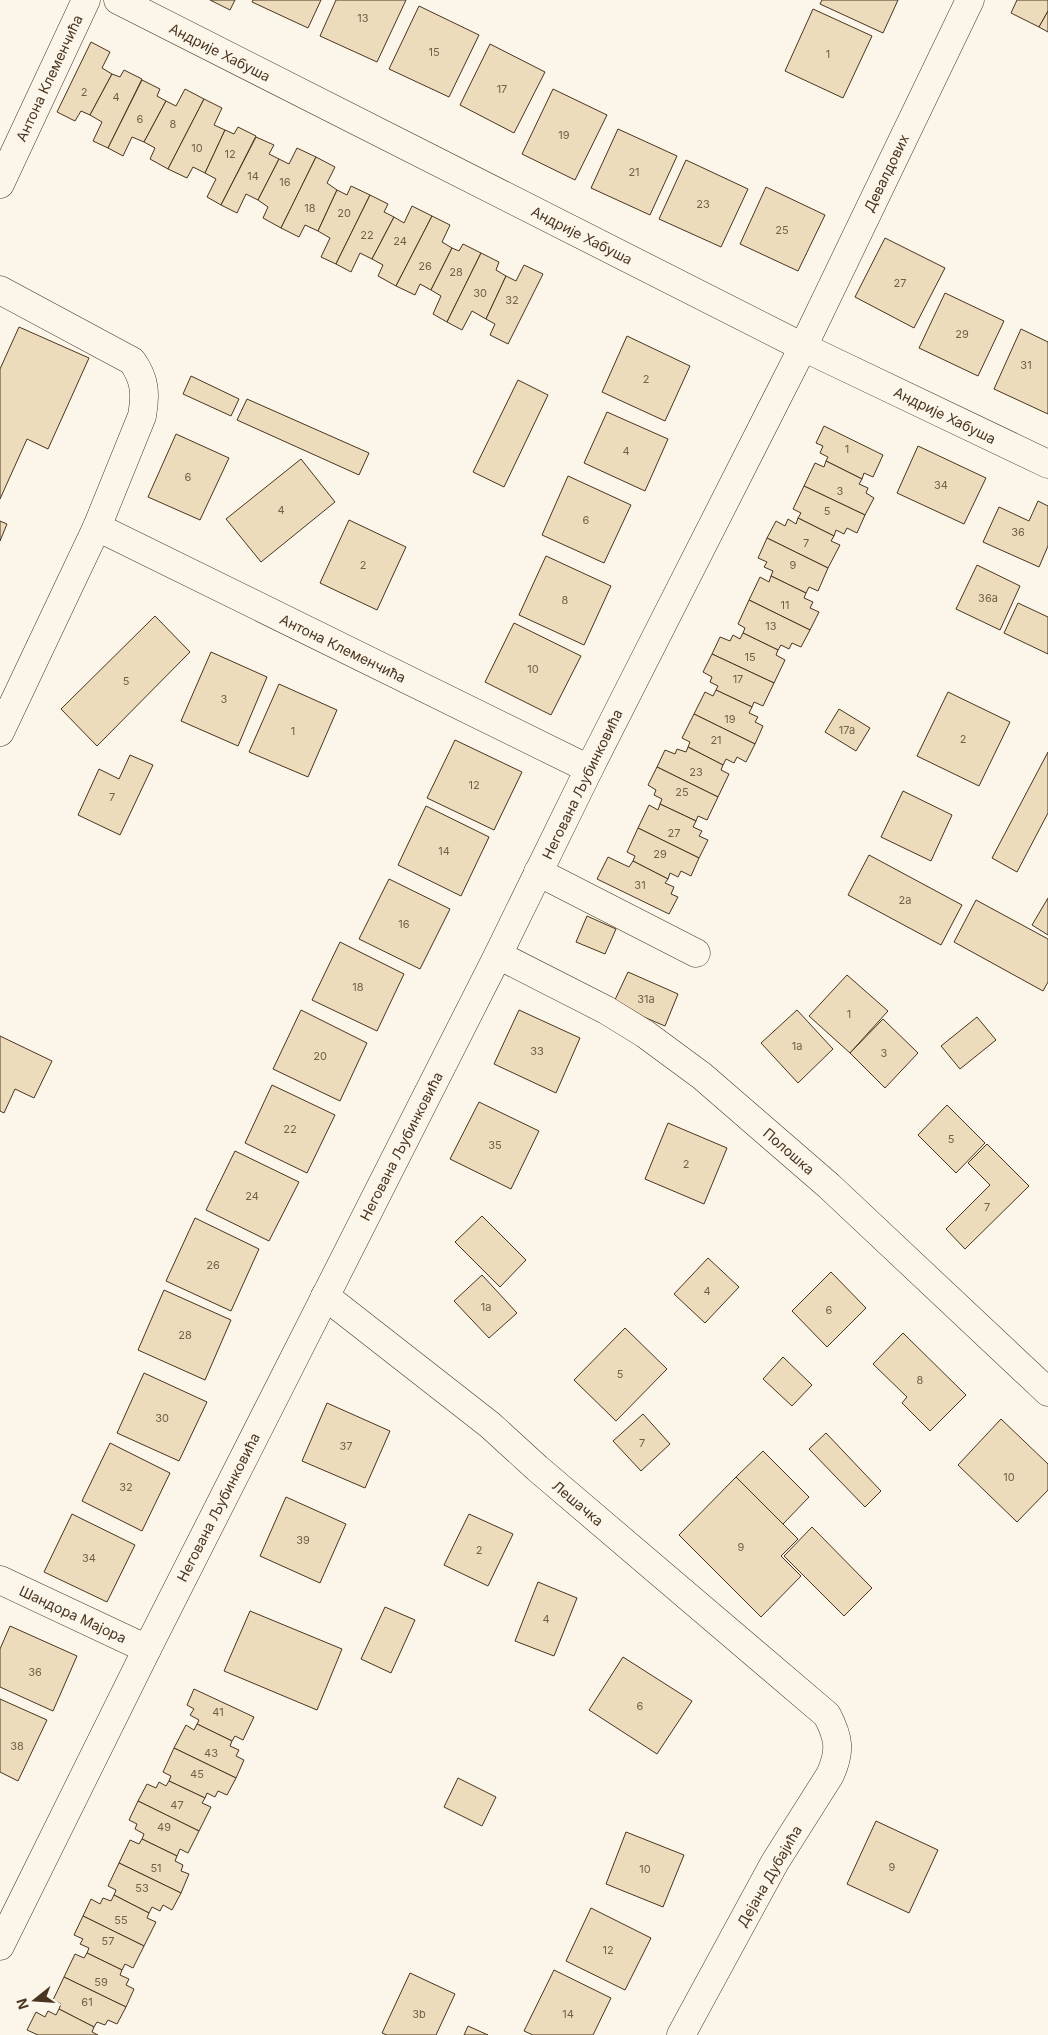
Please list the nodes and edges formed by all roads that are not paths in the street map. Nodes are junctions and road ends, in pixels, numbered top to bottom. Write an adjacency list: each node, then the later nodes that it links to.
1 (86, 0): 4 (street, Антона Клеменчића)
2 (118, 0): 6 (street, Андрије Хабуша)
3 (970, 0): 6 (street, Девалдових)
4 (0, 184)
5 (0, 290): 8 (street)
6 (803, 347): 7 (street, Андрије Хабуша); 10 (street, Негована Љубинковића)
7 (1048, 464)
8 (97, 527): 9 (street); 10 (street, Антона Клеменчића)
9 (0, 732)
10 (588, 769): 11 (street, Негована Љубинковића)
11 (538, 872): 12 (street); 13 (street, Негована Љубинковића)
12 (696, 953)
13 (498, 955): 14 (street, Негована Љубинковића); 15 (street, Полошка)
14 (325, 1296): 17 (street, Негована Љубинковића); 18 (street, Лешачка)
15 (1048, 1392)
16 (0, 1580): 17 (street, Шандора Мајора)
17 (147, 1648): 19 (street, Негована Љубинковића)
18 (827, 1715): 20 (street, Дејана Дубајића)
19 (0, 1946)
20 (681, 2035)

